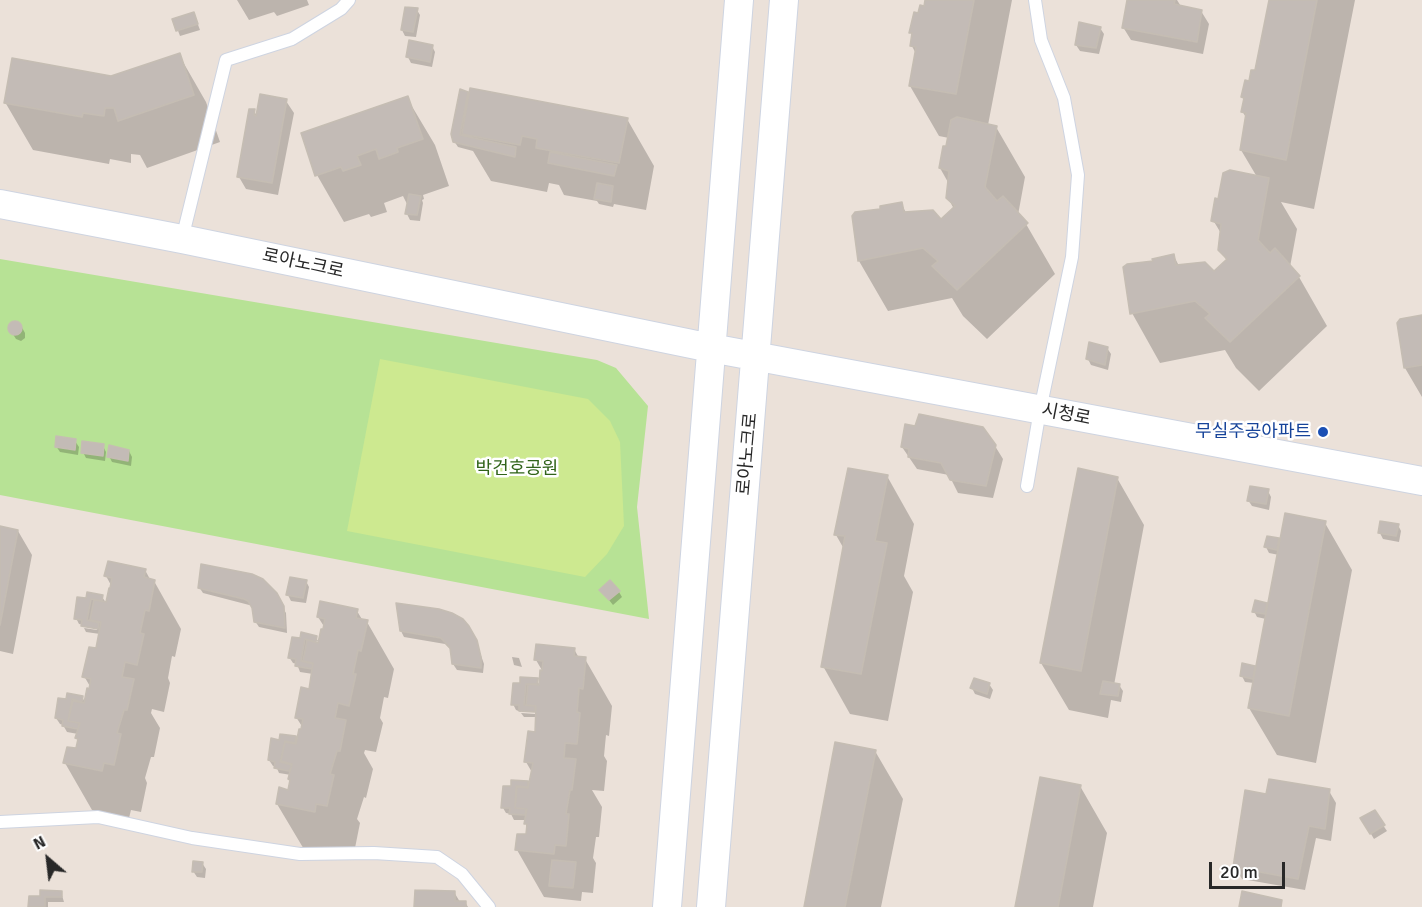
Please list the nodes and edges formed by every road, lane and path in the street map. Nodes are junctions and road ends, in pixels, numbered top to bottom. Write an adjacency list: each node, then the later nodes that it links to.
1 (349, 0): 6 (lane)
2 (739, 0): 7 (street)
3 (784, 0): 8 (street, 로아노크로)
4 (1035, 0): 9 (lane)
5 (0, 204): 6 (street, 로아노크로)
6 (182, 239): 7 (street, 로아노크로)
7 (711, 348): 8 (street, 시청로); 14 (street)
8 (756, 356): 9 (street, 시청로); 15 (street, 로아노크로)
9 (1041, 410): 10 (street, 시청로); 11 (lane)
10 (1422, 481)
11 (1027, 486)
12 (0, 822): 13 (lane)
13 (489, 907)
14 (667, 907)
15 (711, 907)

